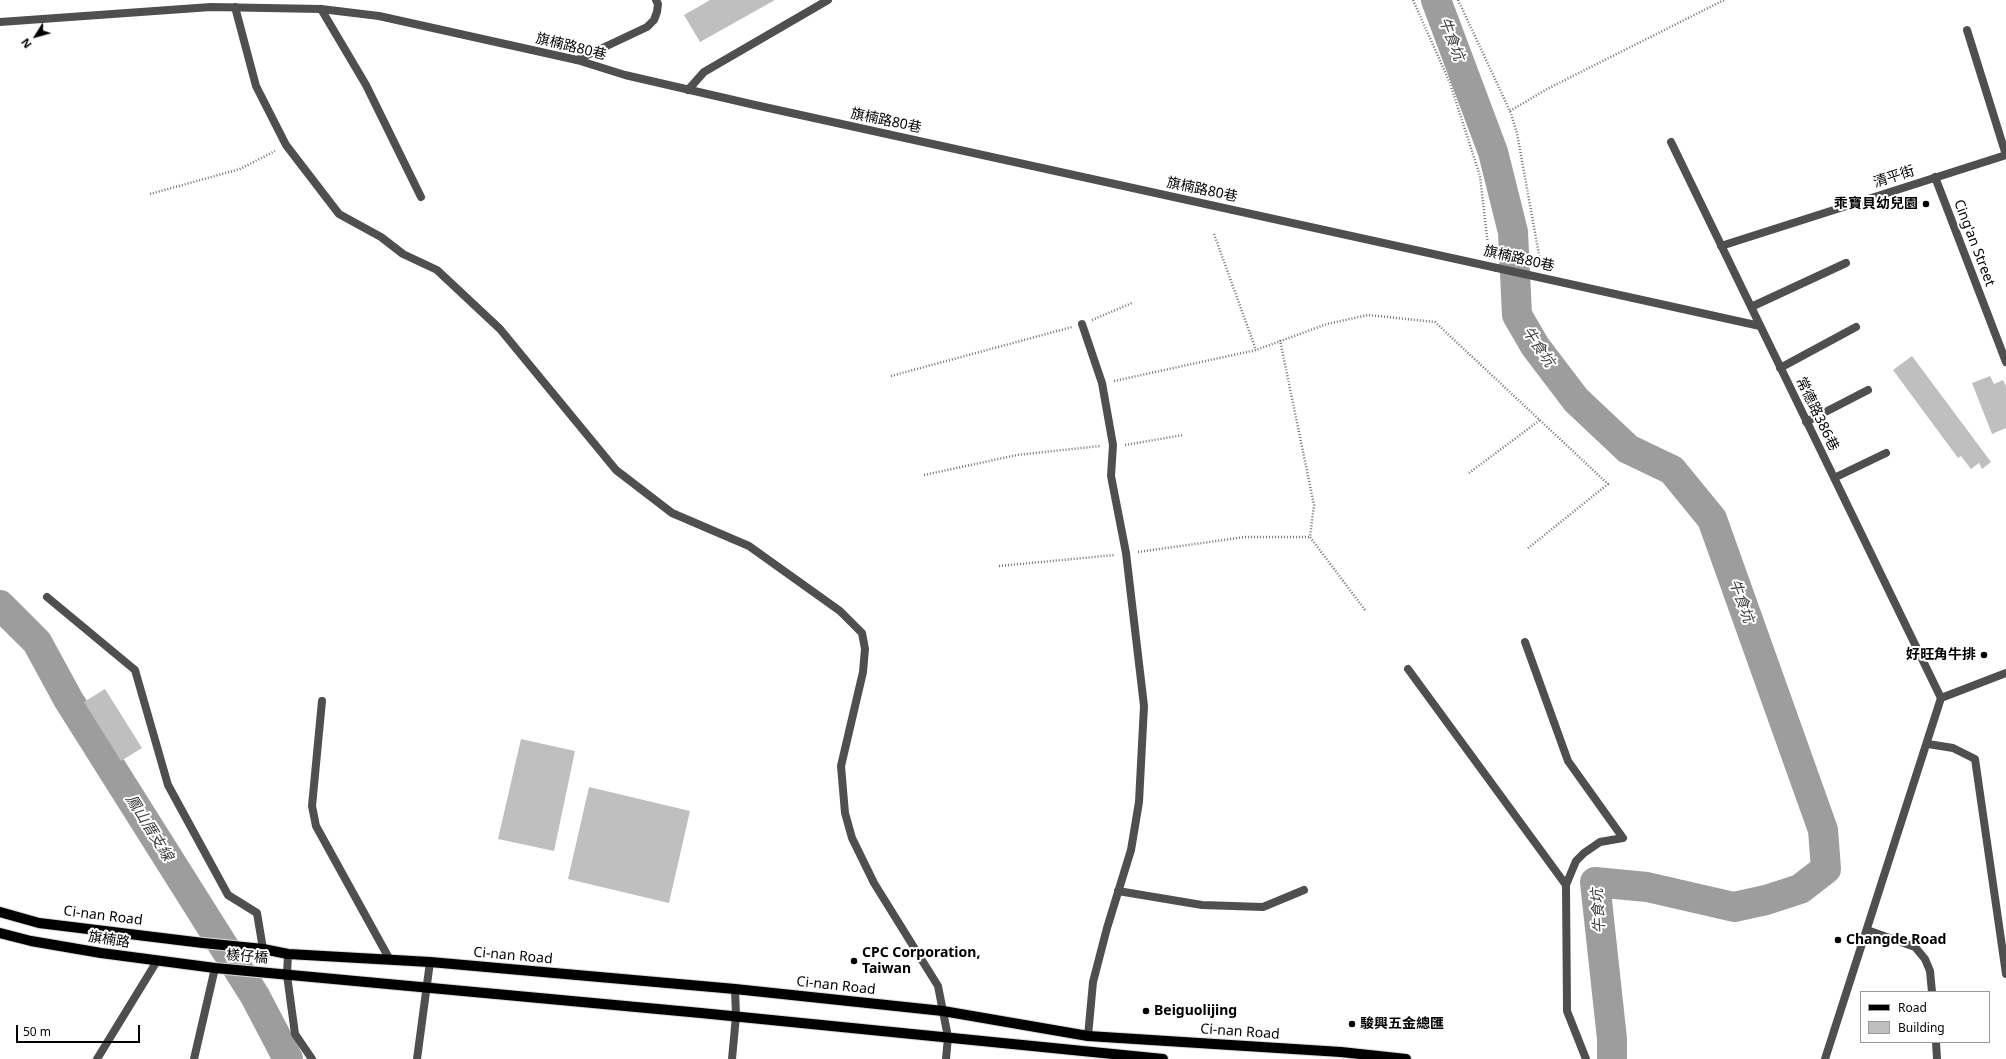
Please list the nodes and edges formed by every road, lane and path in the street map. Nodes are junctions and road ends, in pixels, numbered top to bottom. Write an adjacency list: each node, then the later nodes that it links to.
1 (656, 0): 10 (street)
2 (828, 0): 11 (street)
3 (1413, 0): 22 (path)
4 (1458, 0): 12 (path)
5 (1724, 0): 12 (path)
6 (235, 7): 7 (street, 旗楠路80巷); 8 (street, 旗楠路80巷); 14 (street)
7 (321, 9): 10 (street, 旗楠路80巷); 18 (street)
8 (0, 22)
9 (1967, 30): 15 (street)
10 (577, 60): 11 (street, 旗楠路80巷)
11 (688, 90): 22 (street, 旗楠路80巷)
12 (1510, 111): 23 (path)
13 (1671, 142): 20 (street, 常德路386巷)
14 (286, 145): 17 (path); 74 (street)
15 (2006, 155): 16 (street, 清平街)
16 (1935, 177): 20 (street, 清平街); 31 (street, Cing'an Street)
17 (150, 194)
18 (421, 197)
19 (1214, 234): 30 (path)
20 (1721, 246): 25 (street, 常德路386巷)
21 (1846, 262): 25 (street)
22 (1494, 267): 23 (street, 旗楠路80巷)
23 (1541, 278): 27 (street, 旗楠路80巷)
24 (1132, 303): 26 (path)
25 (1750, 307): 27 (street, 常德路386巷)
26 (1082, 324): 33 (path); 34 (street)
27 (1760, 326): 32 (street, 常德路386巷)
28 (1856, 328): 32 (street)
29 (1280, 340): 30 (path); 36 (path); 44 (path)
30 (1256, 350): 34 (path)
31 (2006, 362)
32 (1780, 368): 37 (street, 常德路386巷)
33 (891, 376)
34 (1102, 383): 39 (street)
35 (1868, 390): 37 (street)
36 (1540, 420): 41 (path); 45 (path)
37 (1806, 422): 43 (street, 常德路386巷)
38 (1183, 435): 39 (path)
39 (1113, 445): 42 (path); 46 (street)
40 (1886, 453): 43 (street)
41 (1469, 473)
42 (924, 475)
43 (1834, 478): 53 (street, 常德路386巷)
44 (1310, 537): 46 (path); 49 (path)
45 (1527, 549)
46 (1126, 554): 47 (path); 58 (street)
47 (999, 566)
48 (47, 597): 63 (street)
49 (1365, 610)
50 (1525, 642): 56 (street)
51 (1408, 669): 56 (street)
52 (2006, 673): 53 (street)
53 (1941, 698): 55 (street)
54 (322, 701): 65 (street)
55 (1928, 744): 60 (street); 69 (street)
56 (1566, 885): 88 (street)
57 (1304, 890): 58 (street)
58 (1118, 891): 76 (street)
59 (0, 912): 62 (main road, Ci-nan Road)
60 (1867, 930): 73 (street); 89 (street)
61 (0, 934): 66 (main road, 旗楠路)
62 (203, 943): 63 (main road, 檨仔橋)
63 (262, 949): 64 (main road, Ci-nan Road)
64 (288, 954): 65 (main road, Ci-nan Road); 70 (street)
65 (390, 960): 67 (main road, Ci-nan Road)
66 (157, 961): 68 (main road, 旗楠路); 80 (street)
67 (430, 962): 71 (street); 72 (main road, Ci-nan Road)
68 (215, 968): 70 (main road, 檨仔橋); 81 (street)
69 (2006, 974)
70 (287, 975): 71 (main road); 82 (street)
71 (427, 987): 75 (main road); 83 (street)
72 (735, 989): 74 (main road, Ci-nan Road); 75 (street)
73 (1932, 991)
74 (943, 1011): 76 (main road, Ci-nan Road); 77 (street)
75 (736, 1016): 77 (main road); 84 (street)
76 (1088, 1036): 79 (main road, Ci-nan Road)
77 (948, 1037): 85 (street); 86 (main road)
78 (1936, 1043): 90 (street)
79 (1341, 1056): 87 (main road, Ci-nan Road)
80 (97, 1059)
81 (194, 1059)
82 (312, 1059)
83 (417, 1059)
84 (732, 1059)
85 (946, 1059)
86 (1163, 1059)
87 (1406, 1059)
88 (1586, 1059)
89 (1825, 1059)
90 (1937, 1059)

